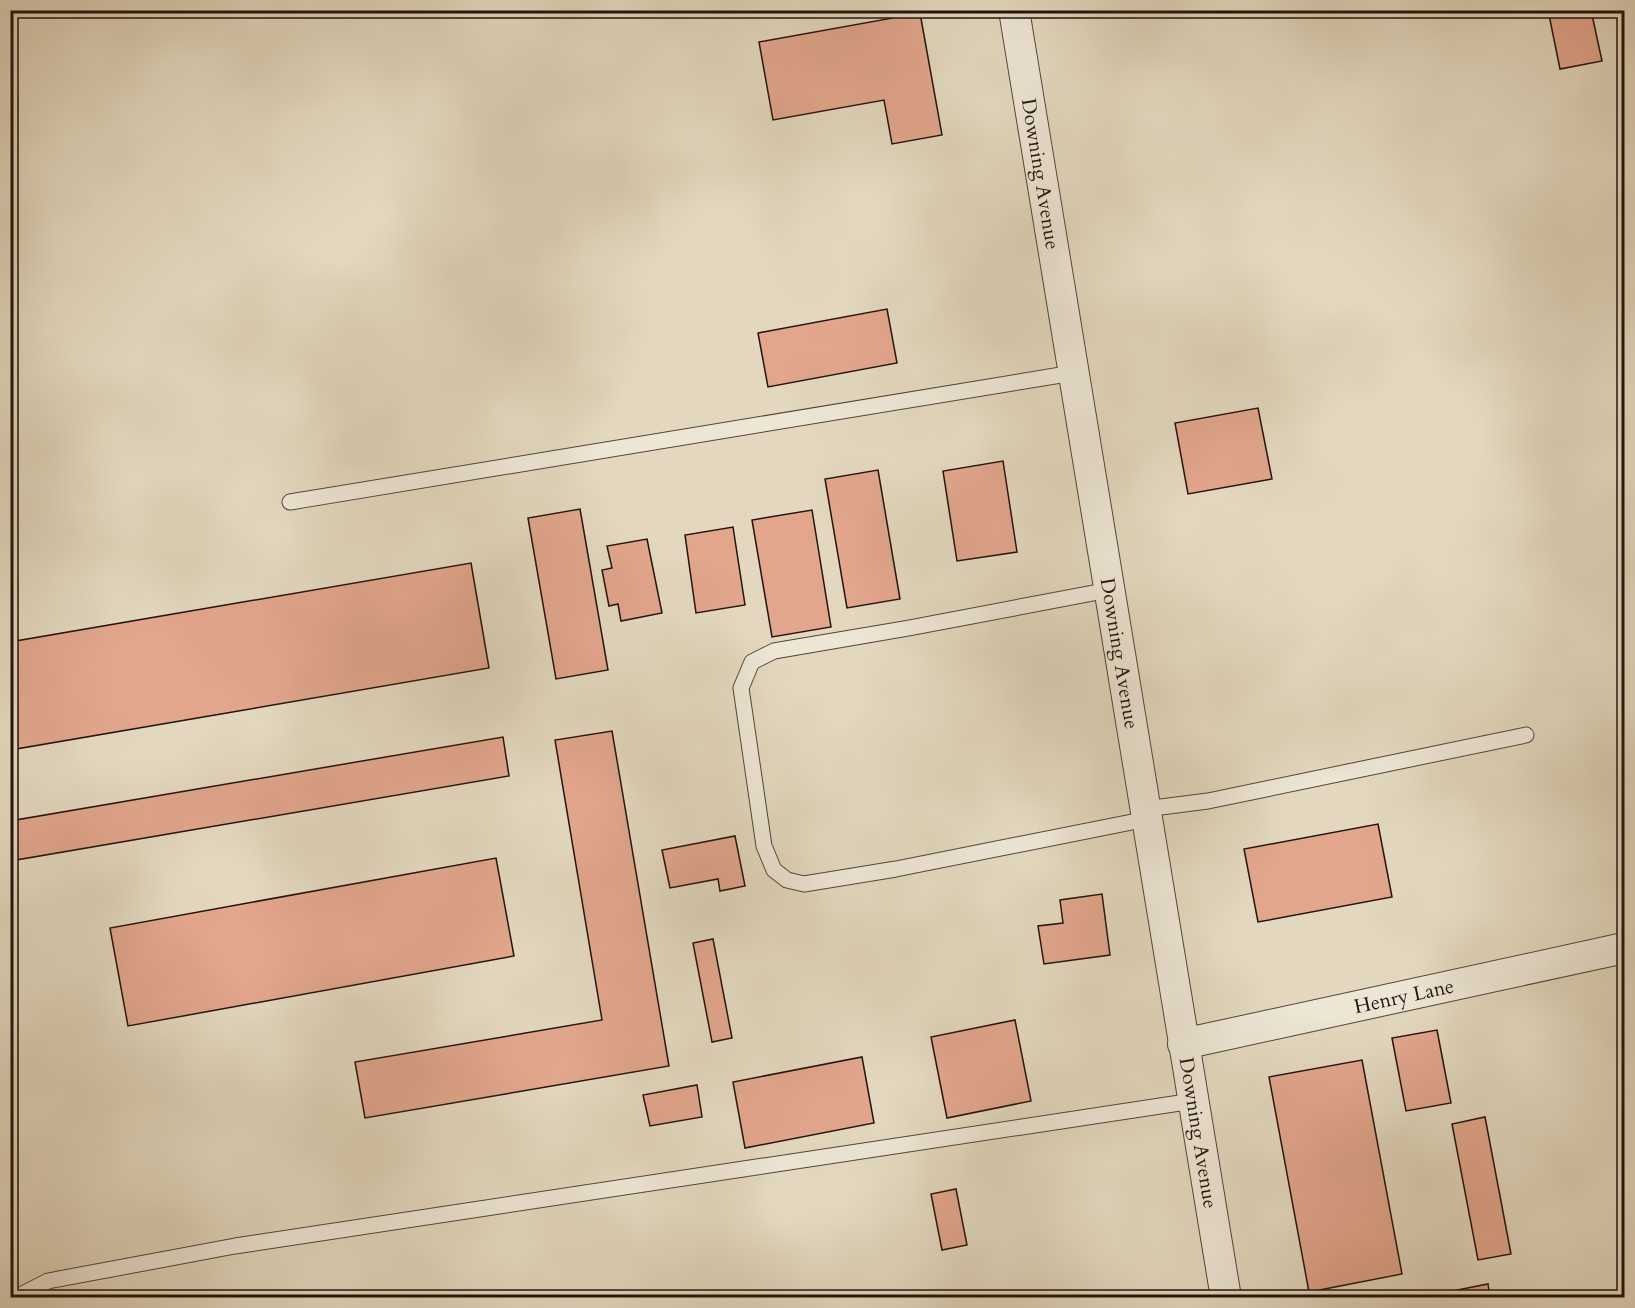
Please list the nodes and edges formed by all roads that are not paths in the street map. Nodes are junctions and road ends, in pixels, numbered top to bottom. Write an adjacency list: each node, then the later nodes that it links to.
1 (1014, 10): 2 (street, Downing Avenue)
2 (1073, 373): 3 (lane); 4 (street, Downing Avenue)
3 (290, 502)
4 (1109, 590): 6 (street, Downing Avenue); 6 (lane)
5 (1526, 735): 6 (lane)
6 (1146, 814): 8 (street, Downing Avenue)
7 (1624, 948): 8 (street, Henry Lane)
8 (1183, 1044): 9 (street, Downing Avenue)
9 (1193, 1101): 10 (lane); 11 (street, Downing Avenue)
10 (15, 1298)
11 (1226, 1298)

